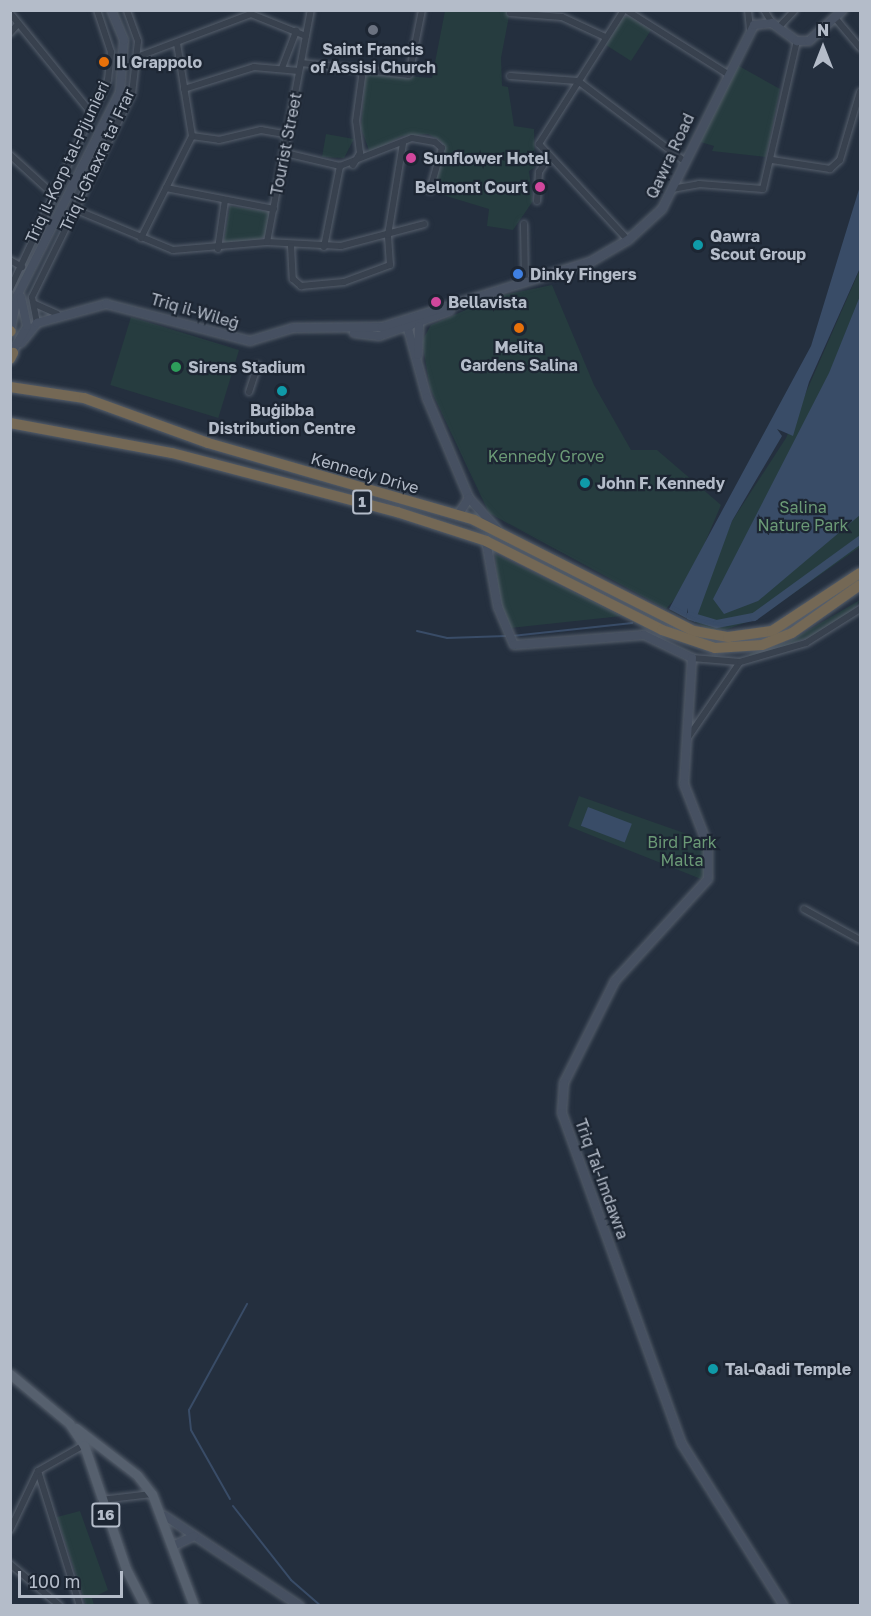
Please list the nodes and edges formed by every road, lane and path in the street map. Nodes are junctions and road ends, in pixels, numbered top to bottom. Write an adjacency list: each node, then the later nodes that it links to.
1 (97, 10): 35 (street)
2 (111, 10): 68 (street, Triq il-Korp tal-Pijunieri)
3 (127, 10): 25 (street, Triq l-Għaxra ta' Frar)
4 (311, 10): 20 (street, Tourist Street)
5 (422, 10): 28 (street)
6 (625, 10): 21 (street); 30 (street)
7 (748, 10): 17 (street)
8 (764, 10): 16 (street)
9 (795, 10): 16 (street)
10 (843, 10): 14 (street)
11 (250, 12): 18 (street); 23 (street)
12 (510, 13): 21 (street)
13 (11, 14): 15 (street)
14 (836, 19): 22 (street); 24 (street)
15 (18, 24): 19 (street); 35 (street)
16 (776, 25): 17 (street); 22 (street)
17 (750, 29): 30 (street, Qawra Road)
18 (296, 31): 20 (street); 27 (street, Tourist Street)
19 (10, 33)
20 (306, 36): 26 (street, Tourist Street)
21 (605, 37): 32 (street)
22 (797, 42): 43 (street)
23 (177, 43): 25 (street); 33 (street)
24 (861, 48)
25 (137, 57): 53 (street, Triq l-Għaxra ta' Frar)
26 (301, 63): 28 (street); 29 (street, Tourist Street)
27 (282, 68): 29 (street); 33 (street)
28 (363, 70): 45 (street)
29 (299, 71): 36 (street, Tourist Street)
30 (726, 73): 42 (street, Qawra Road)
31 (510, 76): 32 (street)
32 (578, 81): 41 (street); 42 (street)
33 (184, 89): 37 (street)
34 (861, 92): 43 (street)
35 (92, 114): 50 (street)
36 (289, 135): 37 (street); 39 (street, Tourist Street)
37 (192, 136): 47 (street)
38 (403, 143): 45 (street); 49 (street); 57 (street)
39 (285, 153): 46 (street); 54 (street, Tourist Street)
40 (10, 155): 44 (street)
41 (548, 158): 52 (street); 59 (street)
42 (683, 160): 48 (street, Qawra Road)
43 (772, 160): 48 (street)
44 (13, 165): 50 (street)
45 (353, 165): 46 (street)
46 (340, 166): 62 (street)
47 (166, 188): 51 (street); 58 (street)
48 (672, 189): 59 (street, Qawra Road)
49 (430, 190)
50 (54, 195): 65 (street)
51 (225, 200): 54 (street); 63 (street)
52 (537, 201)
53 (74, 209): 58 (street); 70 (street, Triq l-Għaxra ta' Frar)
54 (274, 209): 60 (street, Tourist Street)
55 (424, 224): 57 (street)
56 (524, 224): 66 (street)
57 (388, 235): 61 (street); 62 (street)
58 (141, 238): 63 (street)
59 (628, 240): 66 (street, Qawra Road)
60 (267, 242): 61 (street); 63 (street)
61 (291, 246): 62 (street)
62 (324, 246)
63 (218, 249)
64 (10, 260): 65 (street)
65 (22, 267): 67 (street)
66 (525, 281): 69 (street, Qawra Road)
67 (10, 289)
68 (22, 289): 73 (street, Triq il-Korp tal-Pijunieri); 75 (street, Triq il-Korp tal-Pijunieri)
69 (475, 299): 72 (street, Triq il-Wileġ)
70 (34, 304): 71 (street); 73 (street, Triq l-Għaxra ta' Frar)
71 (57, 314): 73 (street, Triq il-Wileġ); 74 (street, Triq il-Wileġ)
72 (414, 324): 74 (street, Triq il-Wileġ); 74 (street, Triq il-Wileġ); 83 (street)
73 (33, 325): 75 (street, Triq il-Wileġ); 76 (street)
74 (351, 331)
75 (11, 332)
76 (11, 356)
77 (258, 365): 79 (street)
78 (13, 384): 84 (highway, Kennedy Drive / 1)
79 (249, 392)
80 (10, 416): 82 (highway)
81 (10, 423): 82 (highway, Kennedy Drive / 1)
82 (90, 435): 86 (highway, Kennedy Drive / 1)
83 (469, 498): 84 (street); 85 (street)
84 (458, 515): 85 (highway, Kennedy Drive / 1)
85 (497, 529): 87 (highway, Kennedy Drive / 1)
86 (486, 541): 88 (highway, Kennedy Drive / 1); 90 (street)
87 (861, 573)
88 (861, 585)
89 (861, 609): 91 (street)
90 (692, 658): 91 (street); 92 (street, Triq Tal-Imdawra)
91 (740, 662): 92 (street)
92 (687, 739): 113 (street, Triq Tal-Imdawra)
93 (804, 909): 94 (street)
94 (861, 940)
95 (10, 1374): 96 (main road, 16)
96 (69, 1423): 97 (main road, 16); 101 (main road, 16)
97 (84, 1445): 98 (street); 102 (main road, 16)
98 (38, 1471): 99 (street); 100 (street)
99 (29, 1488): 100 (street); 104 (street)
100 (42, 1488): 109 (street)
101 (152, 1494): 102 (street); 103 (main road, 16)
102 (100, 1500): 110 (main road, 16)
103 (165, 1516): 105 (street); 106 (main road, 16)
104 (10, 1530)
105 (195, 1536): 106 (street); 112 (street)
106 (175, 1545): 111 (main road, 16)
107 (10, 1564): 108 (street)
108 (60, 1605)
109 (80, 1605)
110 (145, 1605)
111 (194, 1605)
112 (300, 1605)
113 (784, 1605)

